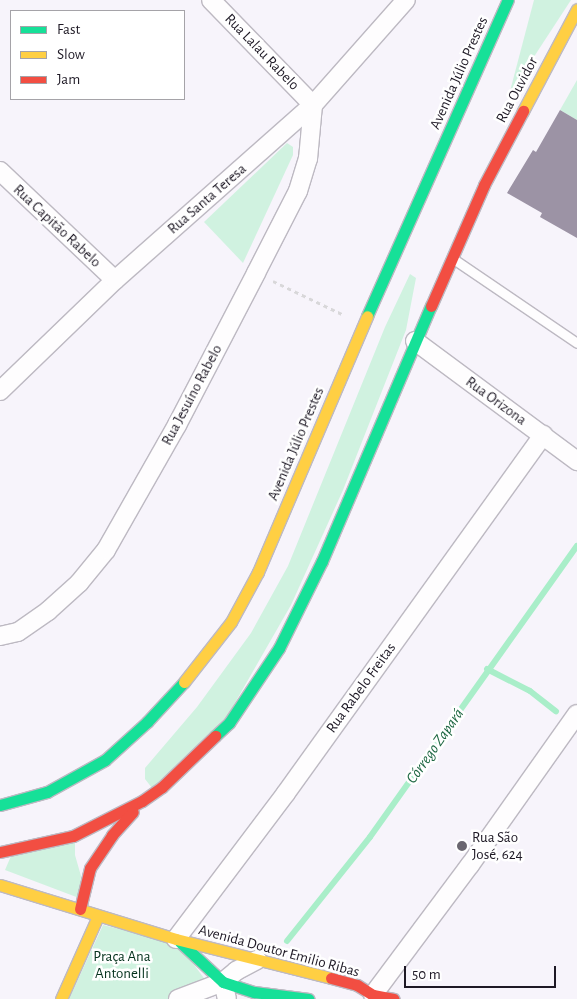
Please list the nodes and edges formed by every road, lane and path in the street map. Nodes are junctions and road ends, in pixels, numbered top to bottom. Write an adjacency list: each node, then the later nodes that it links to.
1 (211, 0): 5 (street, Rua Lalau Rabelo)
2 (406, 0): 5 (street, Rua Santa Teresa)
3 (508, 0): 10 (main road, Avenida Júlio Prestes)
4 (577, 9): 7 (main road, Rua Ouvidor)
5 (313, 105): 8 (street, Rua Jesuíno Rabelo); 9 (street, Rua Santa Teresa)
6 (0, 171): 9 (street, Rua Capitão Rabelo)
7 (452, 258): 11 (main road); 12 (lane)
8 (256, 273): 10 (path); 16 (street, Rua Jesuíno Rabelo)
9 (115, 280): 13 (street, Rua Santa Teresa)
10 (362, 324): 19 (main road, Avenida Júlio Prestes)
11 (415, 341): 14 (street, Rua Orizona); 18 (main road)
12 (577, 343)
13 (0, 391)
14 (543, 435): 15 (street, Rua Orizona); 24 (street, Rua Rabelo Freitas)
15 (577, 461)
16 (0, 636)
17 (577, 714): 28 (street)
18 (142, 802): 20 (main road); 22 (main road)
19 (0, 805)
20 (0, 852)
21 (0, 885): 22 (main road, Avenida Doutor Emilio Ribas)
22 (80, 909): 23 (main road, Avenida Doutor Emilio Ribas)
23 (98, 916): 24 (main road, Avenida Doutor Emilio Ribas); 30 (main road)
24 (176, 939): 25 (main road, Avenida Doutor Emilio Ribas); 27 (main road, Avenida Doutor Emilio Ribas)
25 (257, 960): 26 (main road, Avenida Doutor Emilio Ribas); 27 (street)
26 (274, 966): 28 (main road, Avenida Doutor Emilio Ribas); 29 (street)
27 (223, 982): 29 (main road, Avenida Doutor Emilio Ribas); 31 (street); 32 (street)
28 (368, 997): 34 (main road, Avenida Doutor Emilio Ribas)
29 (276, 998): 33 (main road, Avenida Doutor Emilio Ribas)
30 (61, 999)
31 (178, 999)
32 (226, 999)
33 (309, 999)
34 (394, 999)

